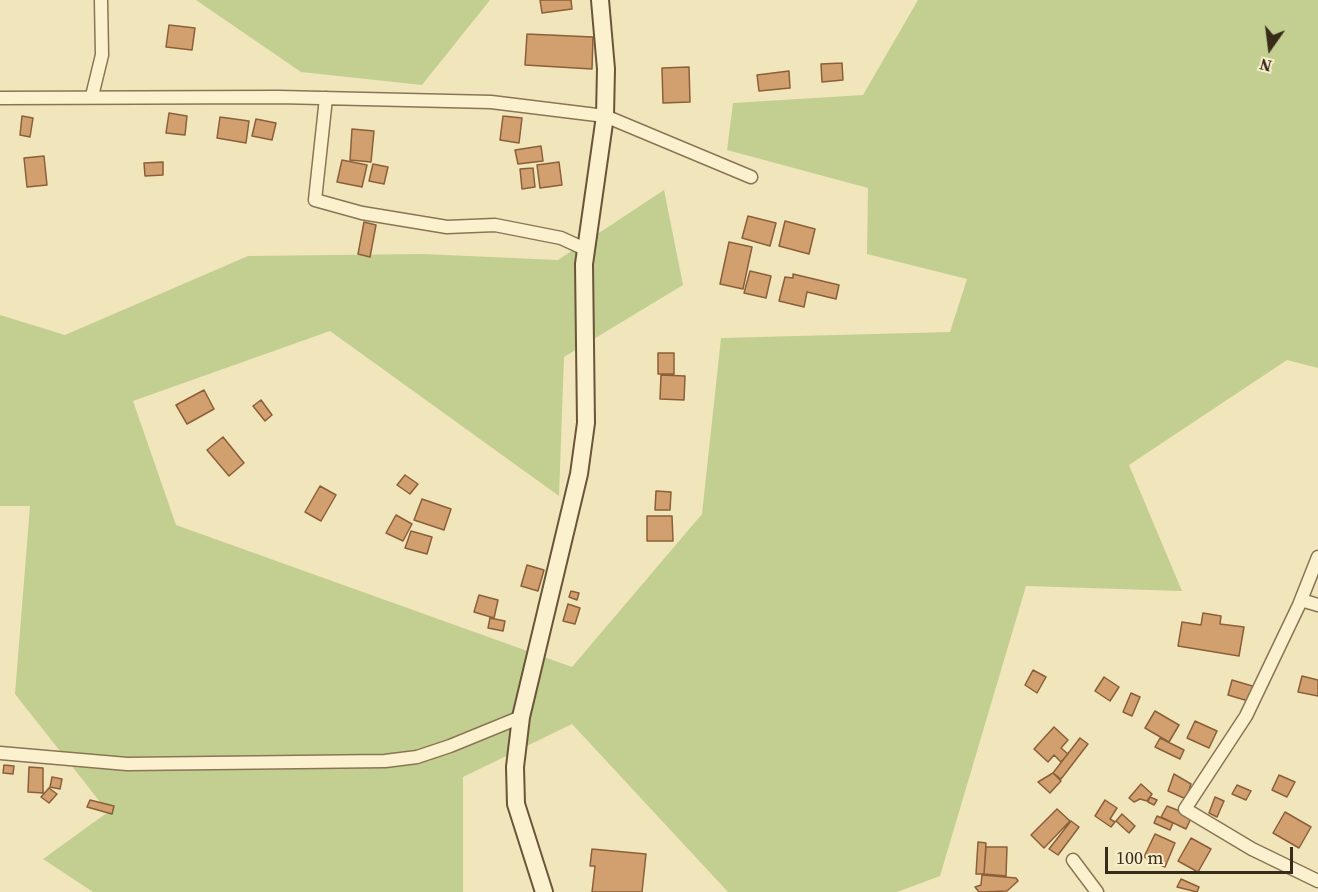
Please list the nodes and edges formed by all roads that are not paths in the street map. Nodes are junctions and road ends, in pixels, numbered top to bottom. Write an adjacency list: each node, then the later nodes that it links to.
1 (101, 0): 3 (street)
2 (600, 0): 6 (street)
3 (92, 96): 4 (street); 5 (street)
4 (0, 98)
5 (326, 98): 6 (street); 8 (street)
6 (605, 116): 7 (street); 8 (street)
7 (751, 177)
8 (585, 249): 12 (street)
9 (1318, 557): 10 (street)
10 (1301, 600): 11 (street); 15 (street)
11 (1318, 605)
12 (521, 717): 13 (street); 16 (street)
13 (0, 753)
14 (1073, 860): 17 (street)
15 (1318, 881)
16 (544, 892)
17 (1097, 892)

